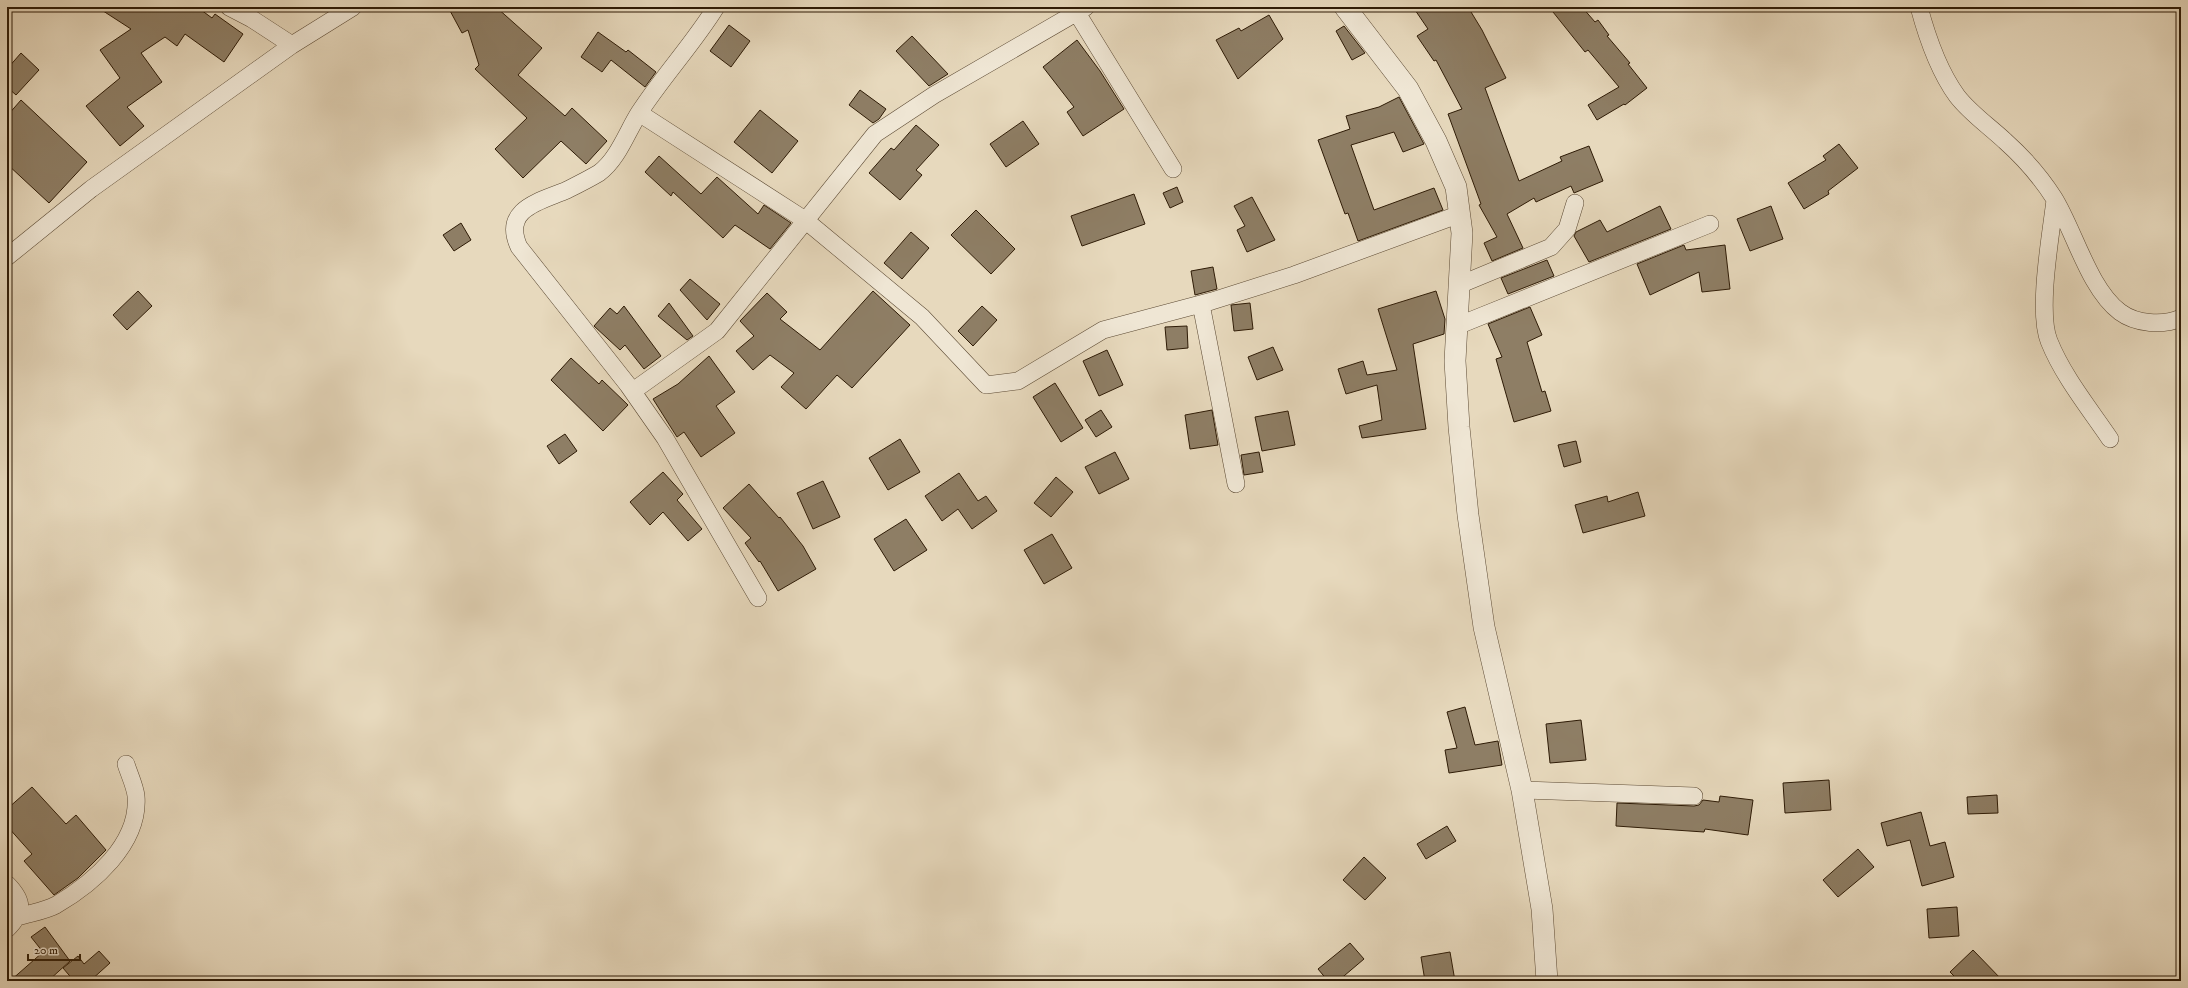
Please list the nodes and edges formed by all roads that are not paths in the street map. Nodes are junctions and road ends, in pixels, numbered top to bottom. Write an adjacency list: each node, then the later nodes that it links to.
1 (229, 7): 7 (street)
2 (353, 7): 7 (street)
3 (716, 7): 8 (street)
4 (1345, 7): 12 (street)
5 (1919, 7): 10 (street)
6 (1082, 10): 9 (street); 13 (street)
7 (292, 45): 15 (street)
8 (639, 113): 13 (street); 20 (street)
9 (1173, 169)
10 (2055, 199): 18 (street); 21 (street)
11 (1575, 203): 16 (street)
12 (1460, 214): 16 (street); 17 (street)
13 (805, 220): 17 (street); 20 (street)
14 (1710, 224): 19 (street)
15 (7, 257)
16 (1459, 285): 19 (street)
17 (1201, 304): 22 (street)
18 (2181, 318)
19 (1457, 326): 25 (street)
20 (633, 391): 23 (street)
21 (2110, 439)
22 (1236, 484)
23 (758, 598)
24 (126, 764): 28 (street)
25 (1522, 790): 26 (street); 29 (street)
26 (1694, 796)
27 (7, 884): 28 (street)
28 (12, 923)
29 (1547, 981)

